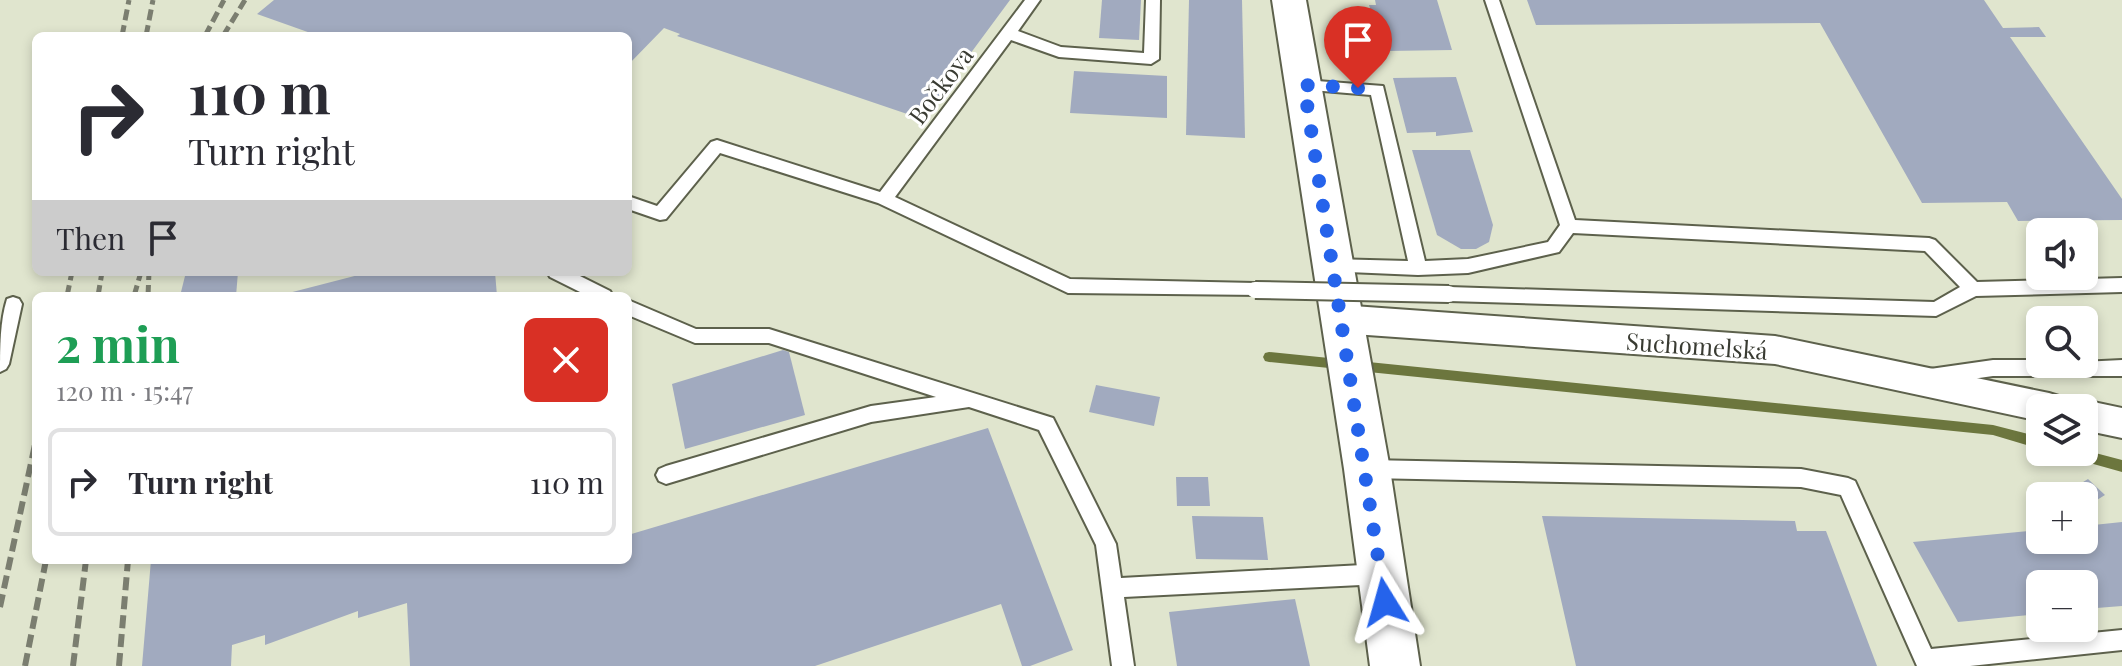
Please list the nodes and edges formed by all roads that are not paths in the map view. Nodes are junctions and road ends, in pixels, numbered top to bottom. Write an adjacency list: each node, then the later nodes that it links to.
1 (1033, 0): 5 (lane, Bočkova)
2 (1153, 0): 5 (lane)
3 (1289, 0): 6 (street)
4 (1492, 0): 9 (lane)
5 (1008, 33): 7 (lane, Bočkova)
6 (1304, 85): 10 (street); 11 (lane)
7 (884, 199): 8 (lane); 14 (lane, bridge)
8 (632, 204)
9 (1569, 226): 11 (lane); 14 (lane)
10 (1331, 266): 11 (lane); 18 (street)
11 (1418, 268)
12 (564, 276): 15 (lane)
13 (2122, 285): 14 (lane)
14 (1973, 289)
15 (596, 292)
16 (13, 304): 19 (lane)
17 (632, 309): 22 (lane)
18 (1345, 355): 21 (street, Suchomelská); 26 (street)
19 (0, 364)
20 (2122, 368): 21 (lane)
21 (1916, 380): 23 (street, Suchomelská)
22 (970, 400): 27 (lane); 29 (lane)
23 (2026, 403)
24 (2098, 418): 25 (street)
25 (2122, 423)
26 (1367, 469): 28 (street); 31 (lane)
27 (666, 475)
28 (1382, 574): 29 (lane); 33 (street)
29 (1112, 588): 32 (lane)
30 (2122, 640): 31 (lane)
31 (1927, 663)
32 (1123, 666)
33 (1395, 666)

